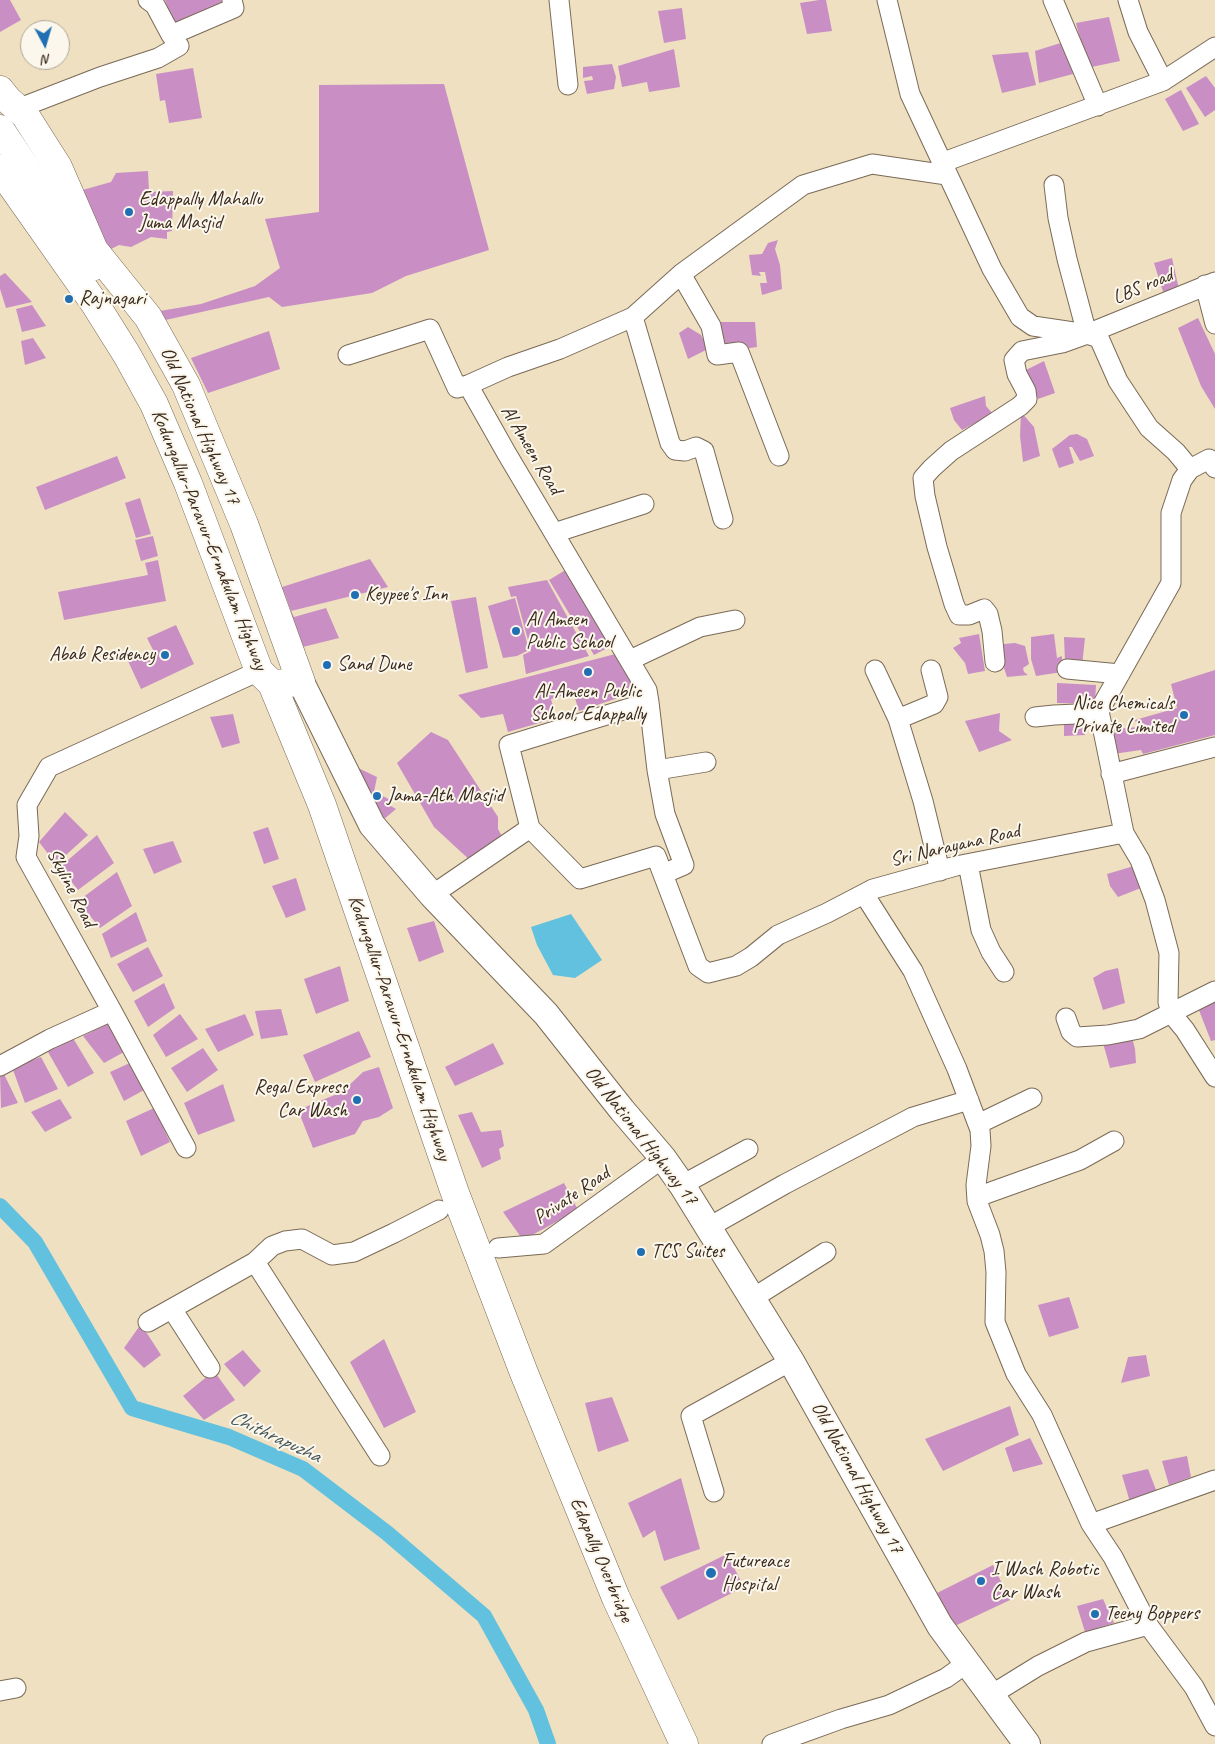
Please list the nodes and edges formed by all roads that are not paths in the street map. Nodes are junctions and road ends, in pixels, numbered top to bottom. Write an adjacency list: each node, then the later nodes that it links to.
1 (148, 0): 7 (street)
2 (232, 0): 7 (street)
3 (559, 0): 10 (street)
4 (887, 0): 15 (street)
5 (1054, 0): 12 (street)
6 (1128, 0): 9 (street)
7 (171, 35): 11 (street)
8 (1215, 48): 9 (street)
9 (1162, 81): 12 (street)
10 (568, 85)
11 (9, 99): 17 (main road, Old National Highway 17)
12 (1098, 106): 15 (street)
13 (0, 129): 17 (main road)
14 (0, 169): 38 (main road, Kodungallur-Paravur-Ernakulam Highway)
15 (944, 169): 18 (street); 22 (street)
16 (1054, 185): 22 (street)
17 (90, 254): 38 (main road, Kodungallur-Paravur-Ernakulam Highway); 39 (main road, Old National Highway 17)
18 (681, 274): 20 (street); 25 (street)
19 (1210, 283): 21 (street); 22 (street, LBS road)
20 (633, 317): 24 (street); 29 (street)
21 (1215, 324)
22 (1088, 334): 27 (street); 33 (street, LBS road)
23 (348, 355): 24 (street)
24 (468, 385): 30 (street, Al Ameen Road)
25 (779, 456)
26 (1213, 461): 27 (street)
27 (1190, 469): 37 (street)
28 (644, 504): 30 (street)
29 (723, 519)
30 (554, 533): 32 (street, Al Ameen Road)
31 (735, 620): 32 (street)
32 (630, 660): 40 (street, Al Ameen Road)
33 (995, 662)
34 (1067, 669): 37 (street)
35 (875, 670): 42 (street)
36 (931, 670): 42 (street)
37 (1120, 674): 41 (street)
38 (265, 678): 39 (main road); 57 (street, Skyline Road); 81 (main road, Kodungallur-Paravur-Ernakulam Highway)
39 (301, 682): 54 (street, Old National Highway 17)
40 (649, 702): 46 (street, Al Ameen Road); 48 (street)
41 (1099, 713): 43 (street); 47 (street)
42 (898, 718): 51 (street)
43 (1035, 718)
44 (1215, 747): 47 (street)
45 (706, 762): 46 (street)
46 (657, 770): 52 (street, Al Ameen Road)
47 (1111, 774): 49 (street)
48 (530, 828): 52 (street, Sri Narayana Road); 54 (street)
49 (1124, 833): 50 (street, Sri Narayana Road); 58 (street)
50 (968, 864): 51 (street, Sri Narayana Road); 55 (street)
51 (940, 871): 53 (street, Sri Narayana Road)
52 (662, 874): 53 (street, Sri Narayana Road)
53 (864, 894): 63 (street)
54 (432, 895): 68 (street, Old National Highway 17)
55 (1004, 972)
56 (1215, 991): 58 (street)
57 (112, 1011): 60 (street); 66 (street, Skyline Road)
58 (1171, 1013): 59 (street); 61 (street)
59 (1066, 1018)
60 (0, 1066)
61 (1215, 1077)
62 (1032, 1098): 64 (street)
63 (969, 1100): 64 (street); 72 (street)
64 (978, 1124): 70 (street)
65 (1114, 1141): 70 (street)
66 (186, 1148)
67 (748, 1149): 69 (street)
68 (663, 1158): 69 (street, Old National Highway 17); 73 (street, Private Road)
69 (682, 1185): 72 (street, Old National Highway 17)
70 (977, 1197): 85 (street)
71 (439, 1210): 75 (street)
72 (709, 1227): 76 (street, Old National Highway 17)
73 (498, 1248)
74 (826, 1252): 76 (street)
75 (255, 1262): 77 (street); 82 (street)
76 (753, 1298): 79 (street, Old National Highway 17)
77 (172, 1308): 78 (street); 80 (street)
78 (148, 1322)
79 (791, 1361): 84 (street); 87 (street, Old National Highway 17)
80 (210, 1368)
81 (524, 1373): 90 (main road, Edapally Overbridge)
82 (380, 1456)
83 (1215, 1480): 85 (street)
84 (714, 1492)
85 (1091, 1524): 86 (street)
86 (1148, 1625): 88 (street); 89 (street)
87 (967, 1663): 88 (street, Old National Highway 17); 91 (street)
88 (991, 1695): 92 (street, Old National Highway 17)
89 (1215, 1726)
90 (684, 1744)
91 (772, 1744)
92 (1027, 1744)

